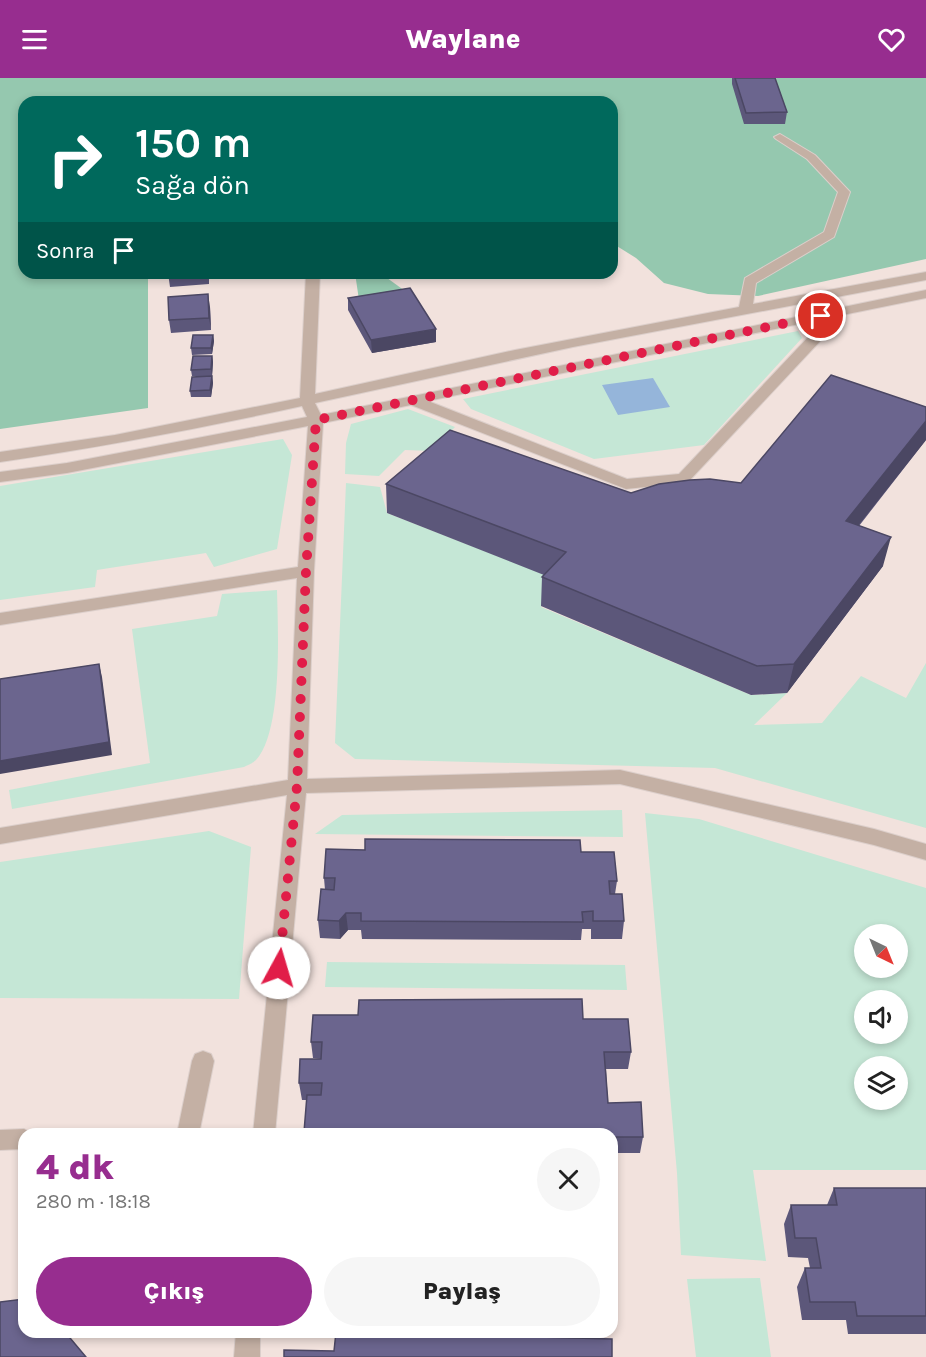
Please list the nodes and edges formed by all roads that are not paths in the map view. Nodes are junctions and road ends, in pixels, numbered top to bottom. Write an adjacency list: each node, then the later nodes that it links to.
1 (780, 137): 6 (street)
2 (926, 276): 5 (street)
3 (312, 279): 9 (street)
4 (926, 294): 7 (street)
5 (803, 300): 6 (street); 7 (street)
6 (745, 311): 9 (street)
7 (821, 316): 8 (street); 8 (street)
8 (410, 399): 10 (street)
9 (307, 402): 10 (street); 11 (street)
10 (316, 420): 12 (street); 13 (street)
11 (0, 457)
12 (0, 477)
13 (306, 571): 14 (street); 15 (street)
14 (0, 619)
15 (297, 786): 16 (street); 17 (street); 20 (street)
16 (0, 836)
17 (926, 852)
18 (203, 1061): 19 (street)
19 (189, 1128)
20 (265, 1128)
21 (18, 1139): 22 (street)
22 (0, 1140)
23 (248, 1338): 24 (street)
24 (246, 1357)

